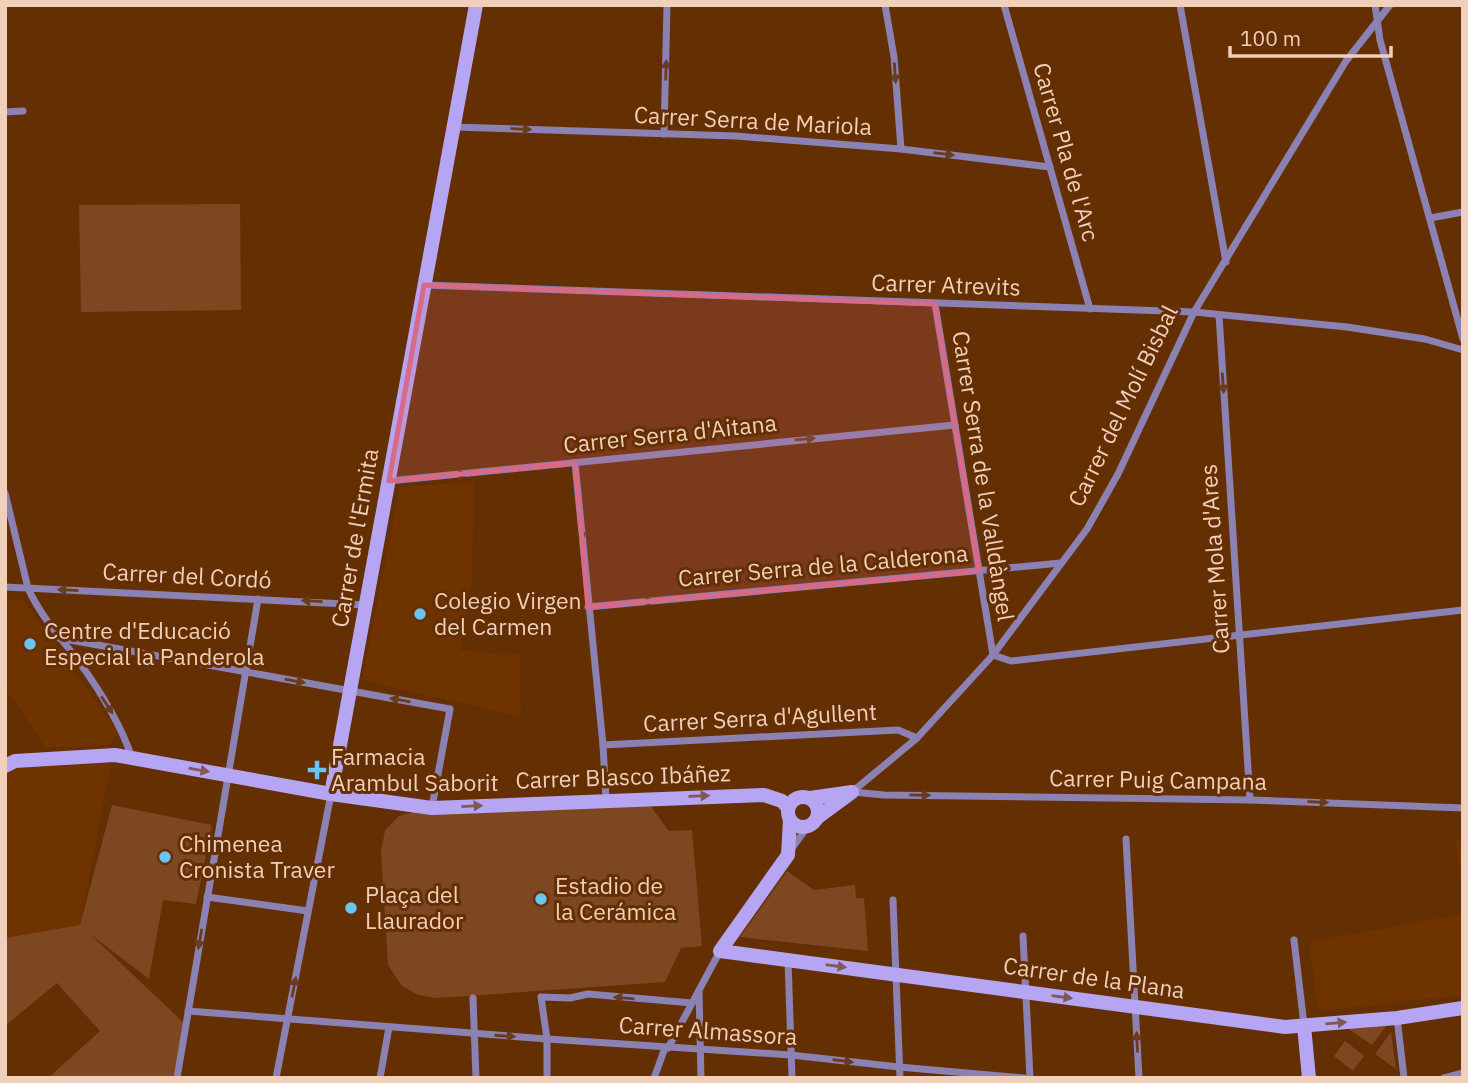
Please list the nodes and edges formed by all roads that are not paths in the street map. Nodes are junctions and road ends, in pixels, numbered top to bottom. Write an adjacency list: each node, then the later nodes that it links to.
1 (476, 5): 11 (main road, Carrer de l'Ermita)
2 (667, 5): 12 (street, one-way to 2)
3 (885, 5): 13 (street, one-way to 13)
4 (1004, 5): 14 (street, Carrer Pla de l'Arc)
5 (1180, 5): 17 (street)
6 (1375, 5): 8 (street)
7 (1390, 5): 8 (street, Carrer del Molí Bisbal)
8 (1378, 20): 16 (street); 17 (street, Carrer del Molí Bisbal)
9 (23, 111): 10 (street)
10 (5, 112)
11 (453, 127): 12 (street, Carrer Serra de Mariola, one-way to 12); 18 (main road, Carrer de l'Ermita)
12 (664, 134): 13 (street, Carrer Serra de Mariola)
13 (901, 149): 14 (street, Carrer Serra de Mariola, one-way to 14)
14 (1050, 167): 20 (street, Carrer Pla de l'Arc)
15 (1463, 212): 16 (street)
16 (1430, 218): 23 (street)
17 (1226, 262): 21 (street, Carrer del Molí Bisbal)
18 (424, 285): 19 (street, Carrer Atrevits); 27 (main road, Carrer de l'Ermita)
19 (935, 304): 20 (street, Carrer Atrevits); 25 (street, Carrer Serra de la Valldàngel)
20 (1090, 309): 21 (street, Carrer Atrevits)
21 (1195, 312): 22 (street, Carrer Atrevits); 29 (street, Carrer del Molí Bisbal)
22 (1219, 315): 24 (street, Carrer Atrevits); 37 (street, Carrer Mola d'Ares, one-way to 37)
23 (1463, 338)
24 (1463, 350)
25 (955, 425): 26 (street, Carrer Serra d'Aitana, one-way to 25); 30 (street, Carrer Serra de la Valldàngel)
26 (575, 463): 27 (street, Carrer Serra d'Aitana, one-way to 26); 35 (street, one-way to 35)
27 (389, 481): 34 (main road, Carrer de l'Ermita)
28 (5, 493): 32 (street)
29 (1061, 563): 30 (street, Carrer Serra de la Calderona); 39 (street, Carrer del Molí Bisbal)
30 (979, 571): 35 (street, Carrer Serra de la Calderona, one-way to 35); 39 (street, Carrer Serra de la Valldàngel)
31 (5, 587): 32 (street, Carrer del Cordó)
32 (28, 588): 33 (street, Carrer del Cordó, one-way to 32); 38 (street)
33 (258, 599): 34 (street, Carrer del Cordó, one-way to 33); 40 (street)
34 (366, 605): 41 (main road, Carrer de l'Ermita)
35 (588, 607): 43 (street)
36 (1463, 610): 37 (street)
37 (1240, 635): 39 (street); 51 (street, Carrer Mola d'Ares)
38 (59, 638): 40 (street); 44 (street, one-way to 44)
39 (993, 655): 42 (street, Carrer del Molí Bisbal)
40 (246, 672): 41 (street, one-way to 41); 46 (street)
41 (350, 691): 48 (main road, Carrer de l'Ermita); 52 (street, one-way to 41)
42 (917, 738): 43 (street, Carrer Serra d'Agullent); 47 (street, Carrer del Molí Bisbal)
43 (603, 746): 50 (street)
44 (132, 758): 45 (main road, Carrer Blasco Ibáñez); 46 (main road, Carrer Blasco Ibáñez, one-way to 46)
45 (5, 766)
46 (228, 775): 48 (main road, Carrer Blasco Ibáñez); 58 (street)
47 (852, 792): 49 (main road); 51 (street, Carrer Puig Campana, one-way to 51); 55 (main road, Carrer del Molí Bisbal)
48 (331, 794): 52 (main road, Carrer Blasco Ibáñez); 60 (street, Carrer de l'Ermita)
49 (810, 798): 54 (main road); 55 (main road)
50 (606, 800): 52 (main road, Carrer Blasco Ibáñez, one-way to 50); 54 (main road, Carrer Blasco Ibáñez, one-way to 54)
51 (1250, 800): 53 (street, Carrer Puig Campana, one-way to 53)
52 (432, 808)
53 (1463, 808)
54 (789, 814): 55 (main road); 57 (main road)
55 (813, 822): 57 (street, Carrer del Molí Bisbal)
56 (1126, 839): 70 (street)
57 (788, 855): 63 (main road, Carrer del Molí Bisbal)
58 (207, 897): 60 (street); 72 (street, one-way to 72)
59 (893, 900): 65 (street)
60 (308, 911): 74 (street, Carrer de l'Ermita, one-way to 60)
61 (1024, 936): 67 (street)
62 (1294, 940): 75 (street)
63 (720, 951): 64 (main road, Carrer de la Plana); 66 (street, Carrer del Molí Bisbal)
64 (788, 960): 65 (main road, Carrer de la Plana, one-way to 65); 81 (street)
65 (896, 974): 67 (main road, Carrer de la Plana); 82 (street)
66 (699, 988): 69 (street, Carrer del Molí Bisbal); 80 (street)
67 (1026, 992): 70 (main road, Carrer de la Plana, one-way to 70); 94 (street)
68 (473, 998): 77 (street)
69 (692, 1003): 78 (street, one-way to 78); 79 (street, Carrer del Molí Bisbal)
70 (1135, 1007): 75 (main road, Carrer de la Plana); 95 (street, one-way to 70)
71 (1463, 1008): 73 (main road, Carrer de la Plana)
72 (188, 1011): 74 (street); 84 (street)
73 (1396, 1018): 75 (main road, Carrer de la Plana, one-way to 73); 97 (street)
74 (287, 1019): 76 (street); 85 (street, Carrer de l'Ermita)
75 (1304, 1026): 96 (main road)
76 (388, 1027): 77 (street, Carrer Almassora); 86 (street)
77 (475, 1034): 78 (street, Carrer Almassora, one-way to 78); 87 (street)
78 (547, 1040): 79 (street, Carrer Almassora); 88 (street)
79 (666, 1048): 80 (street, Carrer Almassora); 89 (street, Carrer del Molí Bisbal)
80 (701, 1050): 81 (street, Carrer Almassora); 90 (street)
81 (791, 1055): 82 (street, Carrer Almassora, one-way to 82); 91 (street)
82 (899, 1067): 92 (street); 93 (street, Carrer Almassora)
83 (1463, 1073): 98 (street)
84 (177, 1078)
85 (276, 1078)
86 (380, 1078)
87 (476, 1078)
88 (547, 1078)
89 (654, 1078)
90 (701, 1078)
91 (792, 1078)
92 (900, 1078)
93 (1024, 1078)
94 (1030, 1078)
95 (1139, 1078)
96 (1309, 1078)
97 (1404, 1078)
98 (1444, 1078)

